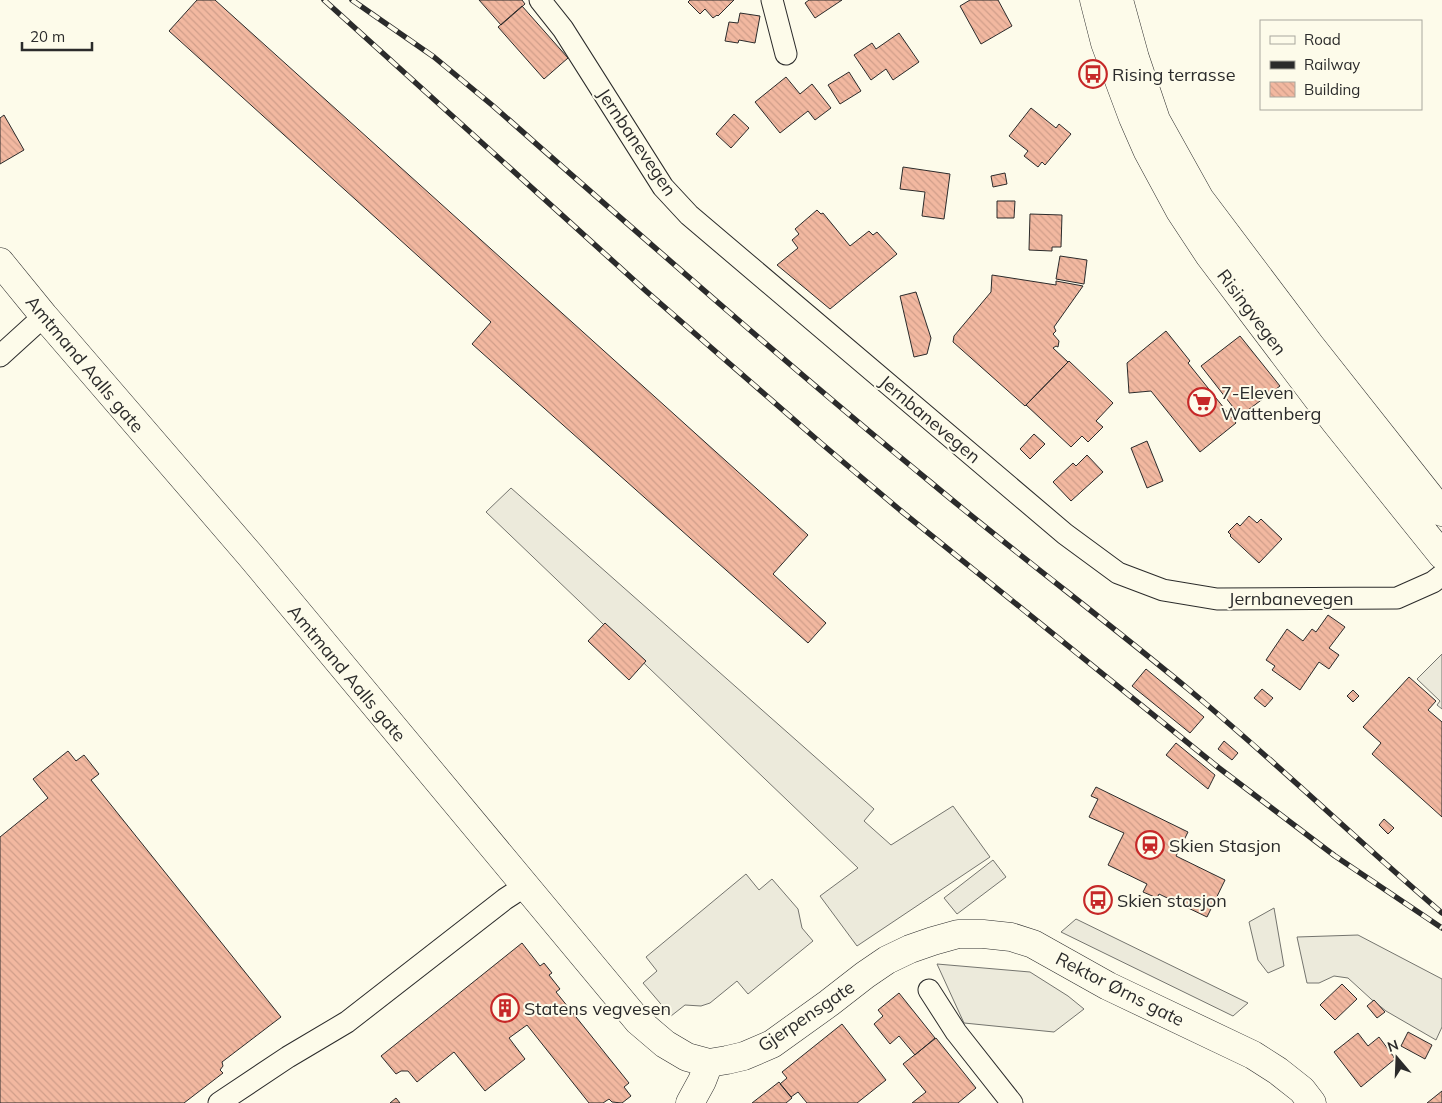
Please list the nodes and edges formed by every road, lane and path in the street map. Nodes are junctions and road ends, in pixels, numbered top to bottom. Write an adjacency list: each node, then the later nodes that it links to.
1 (540, 0): 11 (street, Jernbanevegen)
2 (772, 0): 5 (street)
3 (1094, 0): 10 (main road, Risingvegen)
4 (1119, 0): 9 (main road, Risingvegen)
5 (786, 54)
6 (0, 262): 7 (main road, Amtmand Aalls gate)
7 (44, 316): 8 (street); 12 (main road, Amtmand Aalls gate)
8 (0, 356)
9 (1442, 512)
10 (1442, 555)
11 (1442, 574)
12 (525, 886): 15 (main road, Amtmand Aalls gate); 16 (street)
13 (910, 949): 15 (main road, Gjerpensgate); 19 (main road, Rektor Ørns gate)
14 (929, 990): 18 (street)
15 (709, 1063): 17 (main road)
16 (219, 1103)
17 (690, 1103)
18 (1012, 1103)
19 (1312, 1103)

